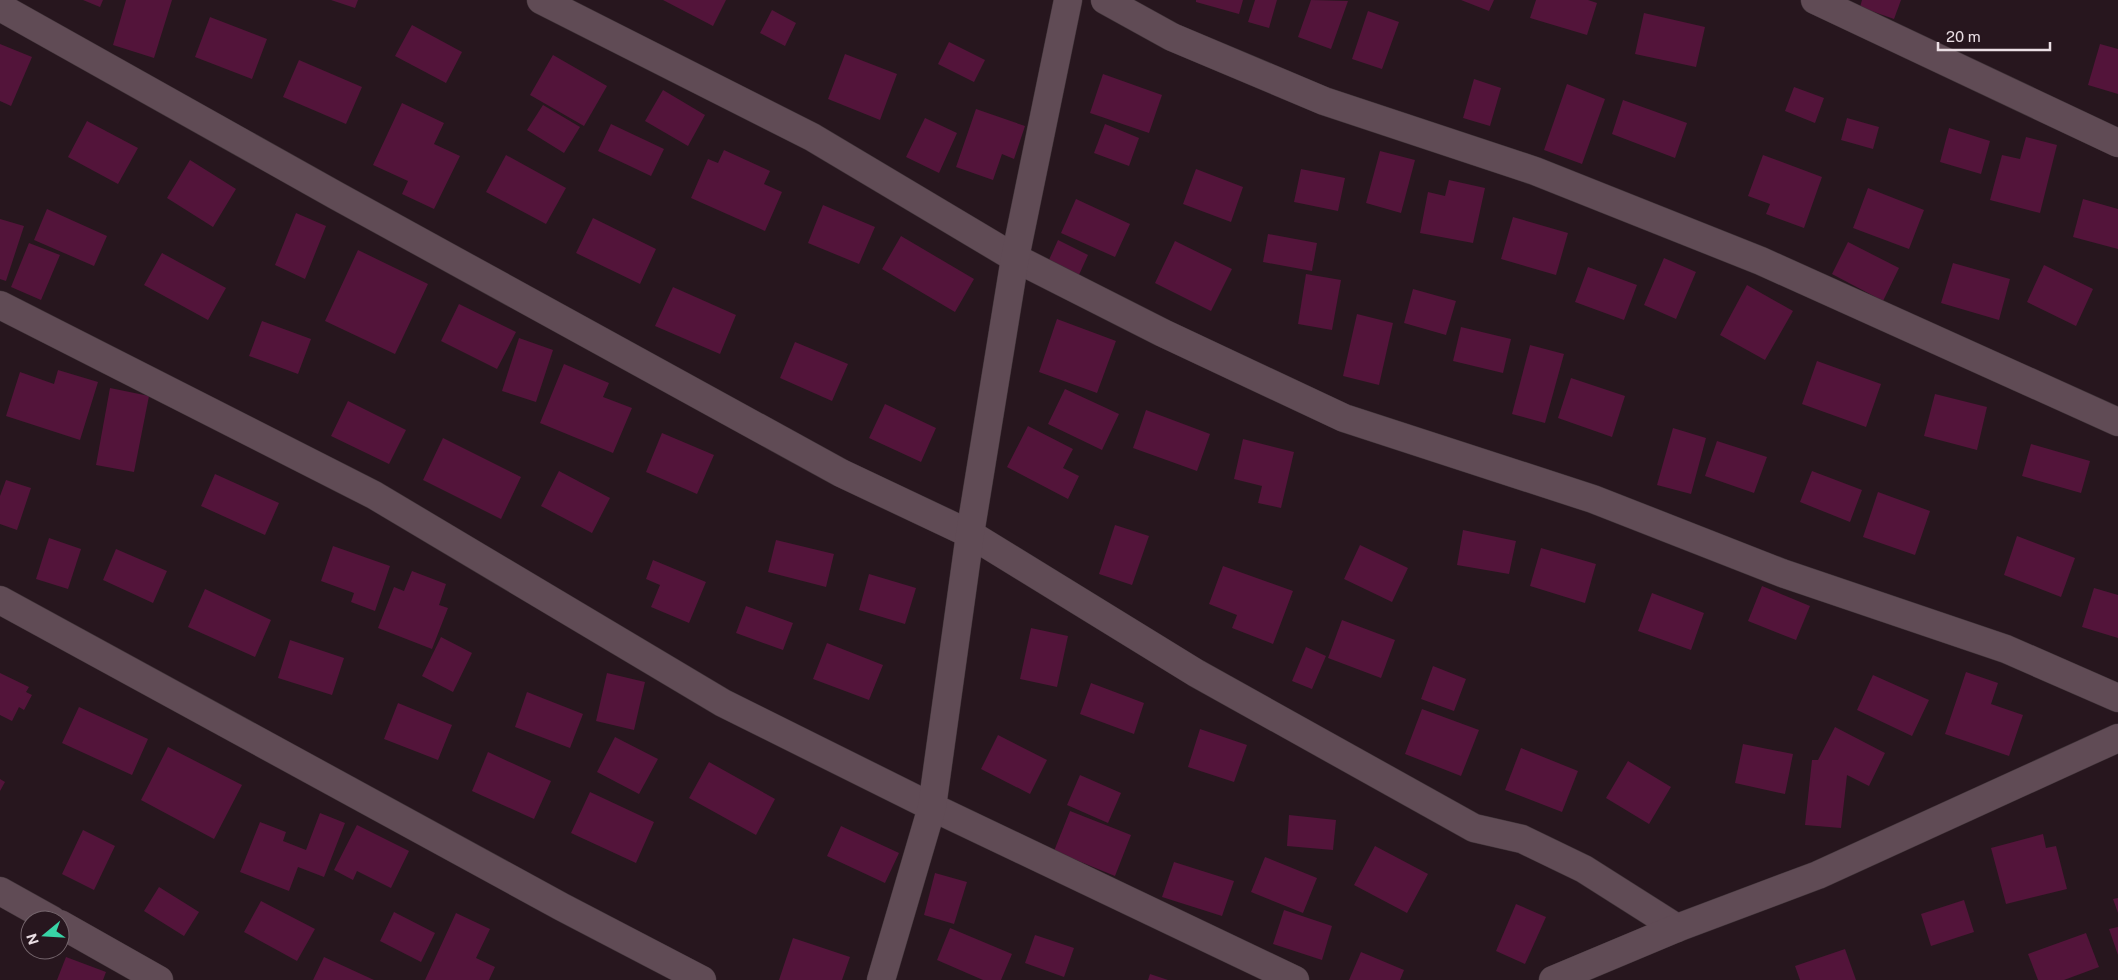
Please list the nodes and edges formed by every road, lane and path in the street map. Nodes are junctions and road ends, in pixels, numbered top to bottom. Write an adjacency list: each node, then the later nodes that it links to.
1 (541, 0): 7 (street)
2 (1068, 0): 7 (street)
3 (1105, 0): 9 (street)
4 (1815, 0): 6 (street)
5 (0, 6): 10 (street)
6 (2118, 143)
7 (1015, 258): 10 (street); 12 (street)
8 (0, 305): 14 (street)
9 (2118, 422)
10 (970, 534): 14 (street); 17 (street)
11 (0, 600): 20 (street)
12 (2118, 698)
13 (2118, 738): 17 (street)
14 (932, 807): 21 (street); 22 (street)
15 (0, 890): 16 (street)
16 (35, 910)
17 (1677, 928): 23 (street)
18 (70, 930): 19 (street)
19 (159, 980)
20 (702, 980)
21 (881, 980)
22 (1295, 980)
23 (1553, 980)

